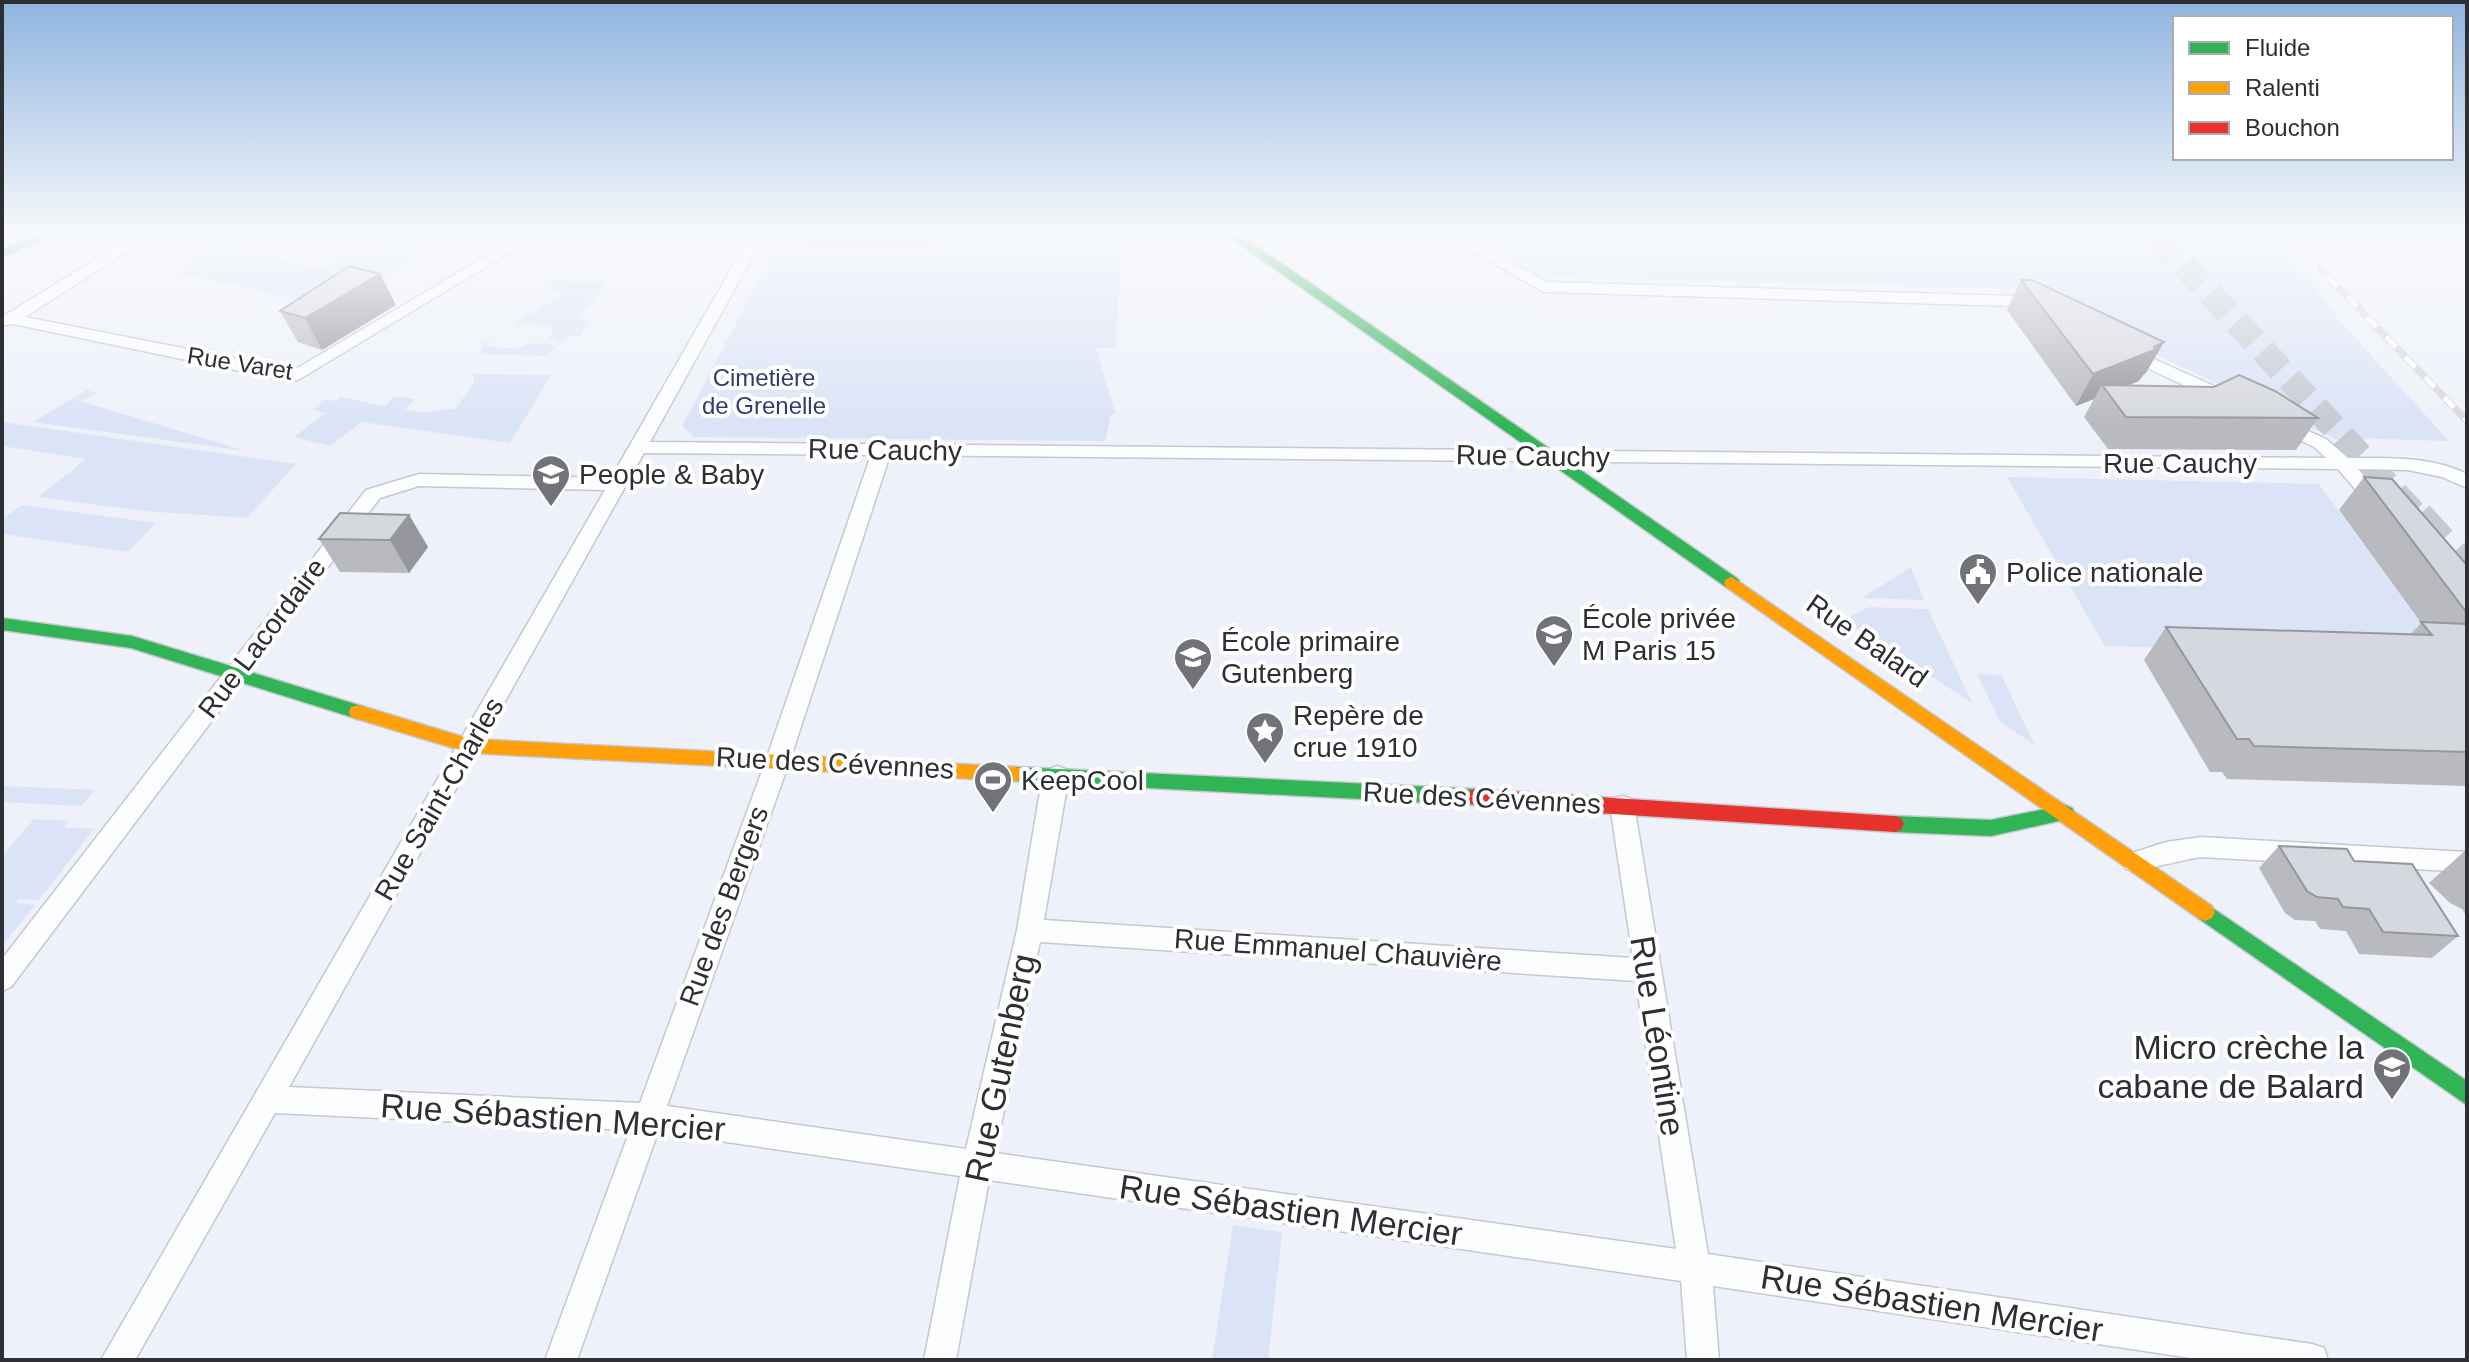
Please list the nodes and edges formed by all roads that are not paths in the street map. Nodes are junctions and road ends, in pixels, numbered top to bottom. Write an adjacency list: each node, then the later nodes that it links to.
1 (42, 300): 7 (street)
2 (424, 300): 7 (street, Rue Varet)
3 (721, 300): 9 (street, Rue Saint-Charles)
4 (1326, 300): 11 (street, Rue Balard)
5 (1965, 300): 6 (street)
6 (2055, 317)
7 (6, 322)
8 (2111, 344): 12 (street)
9 (638, 447): 10 (street, Rue Cauchy); 14 (street, Rue Saint-Charles)
10 (882, 450): 11 (street, Rue Cauchy); 19 (street, Rue des Bergers)
11 (1556, 458): 12 (street, Rue Cauchy); 22 (street, Rue Balard)
12 (2344, 464): 13 (street, Rue Cauchy); 15 (street)
13 (2467, 482)
14 (617, 484): 17 (street, Rue Lacordaire); 18 (street, Rue Saint-Charles)
15 (2387, 515)
16 (2, 624): 17 (street, Rue des Cévennes)
17 (234, 674): 18 (street, Rue des Cévennes); 27 (street, Rue Lacordaire)
18 (470, 746): 19 (street, Rue des Cévennes); 29 (street, Rue Saint-Charles)
19 (778, 760): 20 (street, Rue des Cévennes); 30 (street, Rue des Bergers)
20 (1057, 775): 21 (street, Rue des Cévennes); 25 (street, Rue Gutenberg)
21 (1622, 805): 22 (street, Rue des Cévennes); 26 (street, Rue Léontine)
22 (2065, 813): 23 (street, Rue Balard)
23 (2135, 862): 24 (street); 28 (street, Rue Balard)
24 (2467, 862)
25 (1030, 930): 26 (street, Rue Emmanuel Chauvière); 31 (street, Rue Gutenberg)
26 (1647, 970): 32 (street, Rue Léontine)
27 (2, 979)
28 (2467, 1094)
29 (267, 1099): 30 (street, Rue Sébastien Mercier); 33 (street, Rue Saint-Charles)
30 (647, 1117): 31 (street, Rue Sébastien Mercier); 34 (street, Rue des Bergers)
31 (977, 1165): 32 (street, Rue Sébastien Mercier); 35 (street, Rue Gutenberg)
32 (1693, 1267): 36 (street, Rue Léontine); 37 (street, Rue Sébastien Mercier)
33 (117, 1360)
34 (561, 1360)
35 (940, 1360)
36 (1703, 1360)
37 (2312, 1360)

